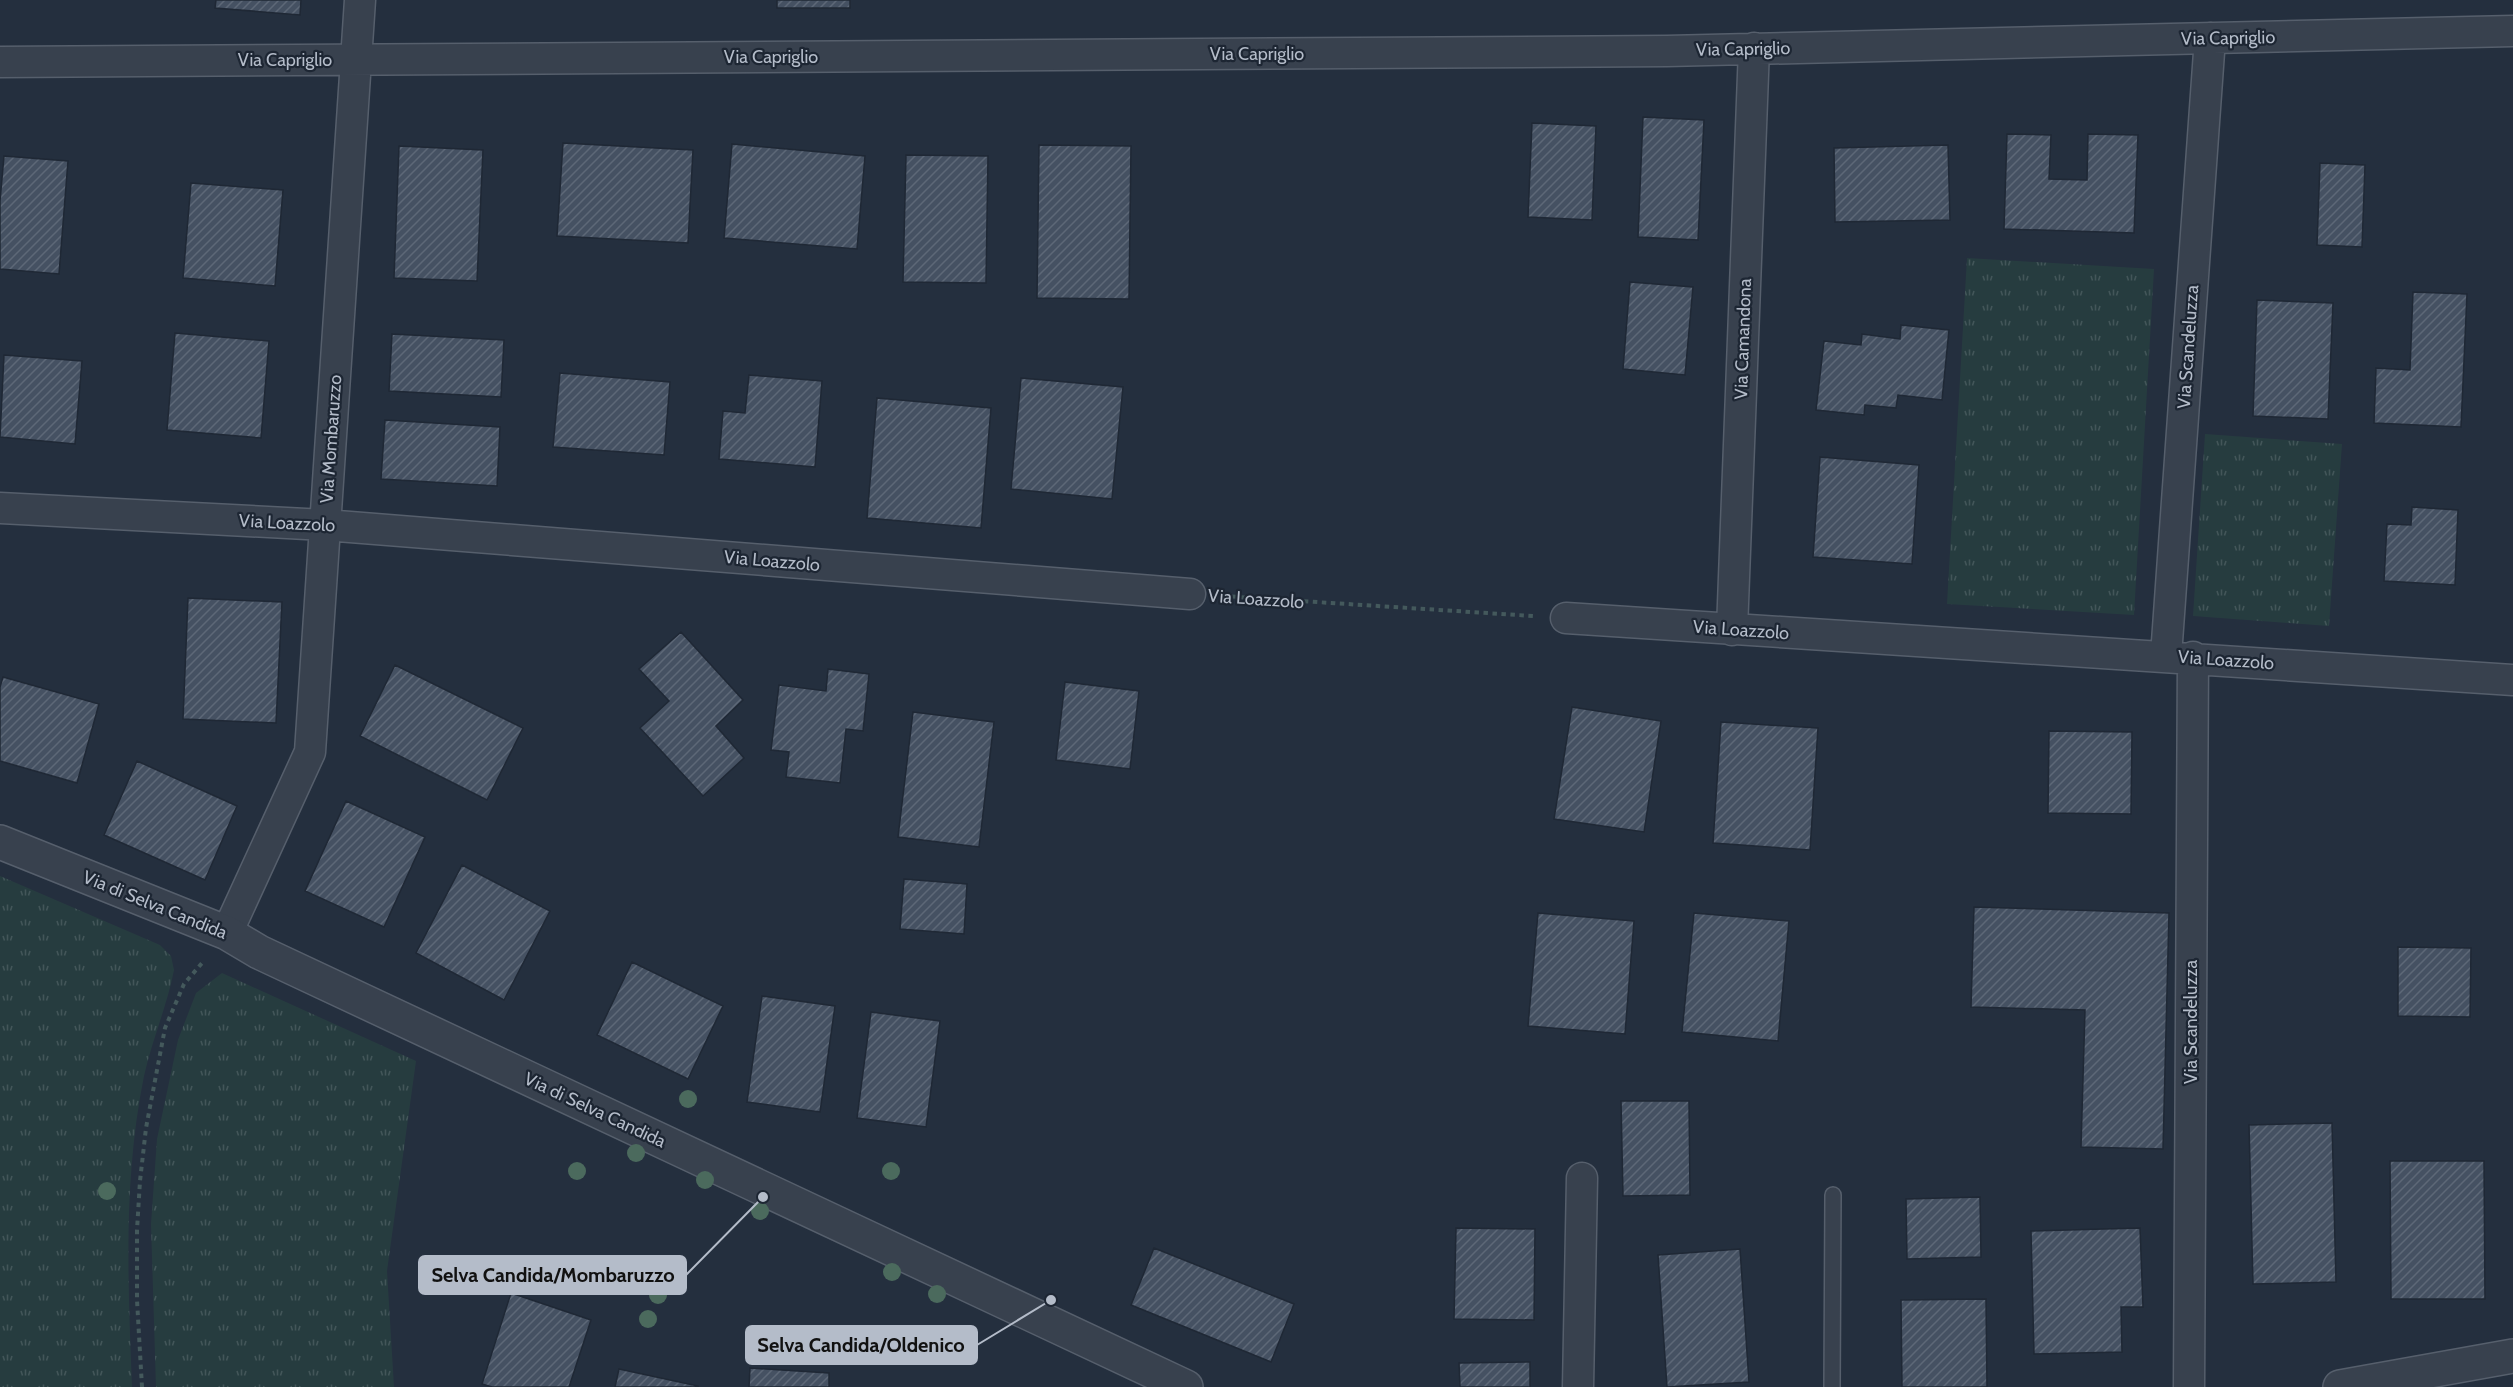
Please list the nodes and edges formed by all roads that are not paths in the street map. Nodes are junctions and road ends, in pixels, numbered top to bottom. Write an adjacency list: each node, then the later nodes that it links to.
1 (360, 0): 5 (street, Via Mombaruzzo)
2 (2513, 31): 3 (street, Via Capriglio)
3 (2210, 38): 4 (street, Via Capriglio); 12 (street, Via Scandeluzza)
4 (1754, 48): 5 (street, Via Capriglio); 11 (street, Via Camandona)
5 (356, 59): 6 (street, Via Capriglio); 8 (street, Via Mombaruzzo)
6 (0, 62)
7 (0, 508): 8 (street, Via Loazzolo)
8 (325, 525): 9 (street, Via Loazzolo); 15 (street, Via Mombaruzzo)
9 (1190, 594)
10 (1566, 618): 11 (street, Via Loazzolo)
11 (1732, 630): 12 (street, Via Loazzolo)
12 (2180, 657): 13 (street, Via Loazzolo); 22 (street, Via Scandeluzza)
13 (2513, 680)
14 (0, 842): 15 (street, Via di Selva Candida)
15 (227, 933): 19 (street, Via di Selva Candida)
16 (1582, 1178): 20 (street)
17 (1833, 1195): 21 (lane)
18 (2513, 1356): 23 (street)
19 (1186, 1387)
20 (1578, 1387)
21 (1832, 1387)
22 (2189, 1387)
23 (2340, 1387)

